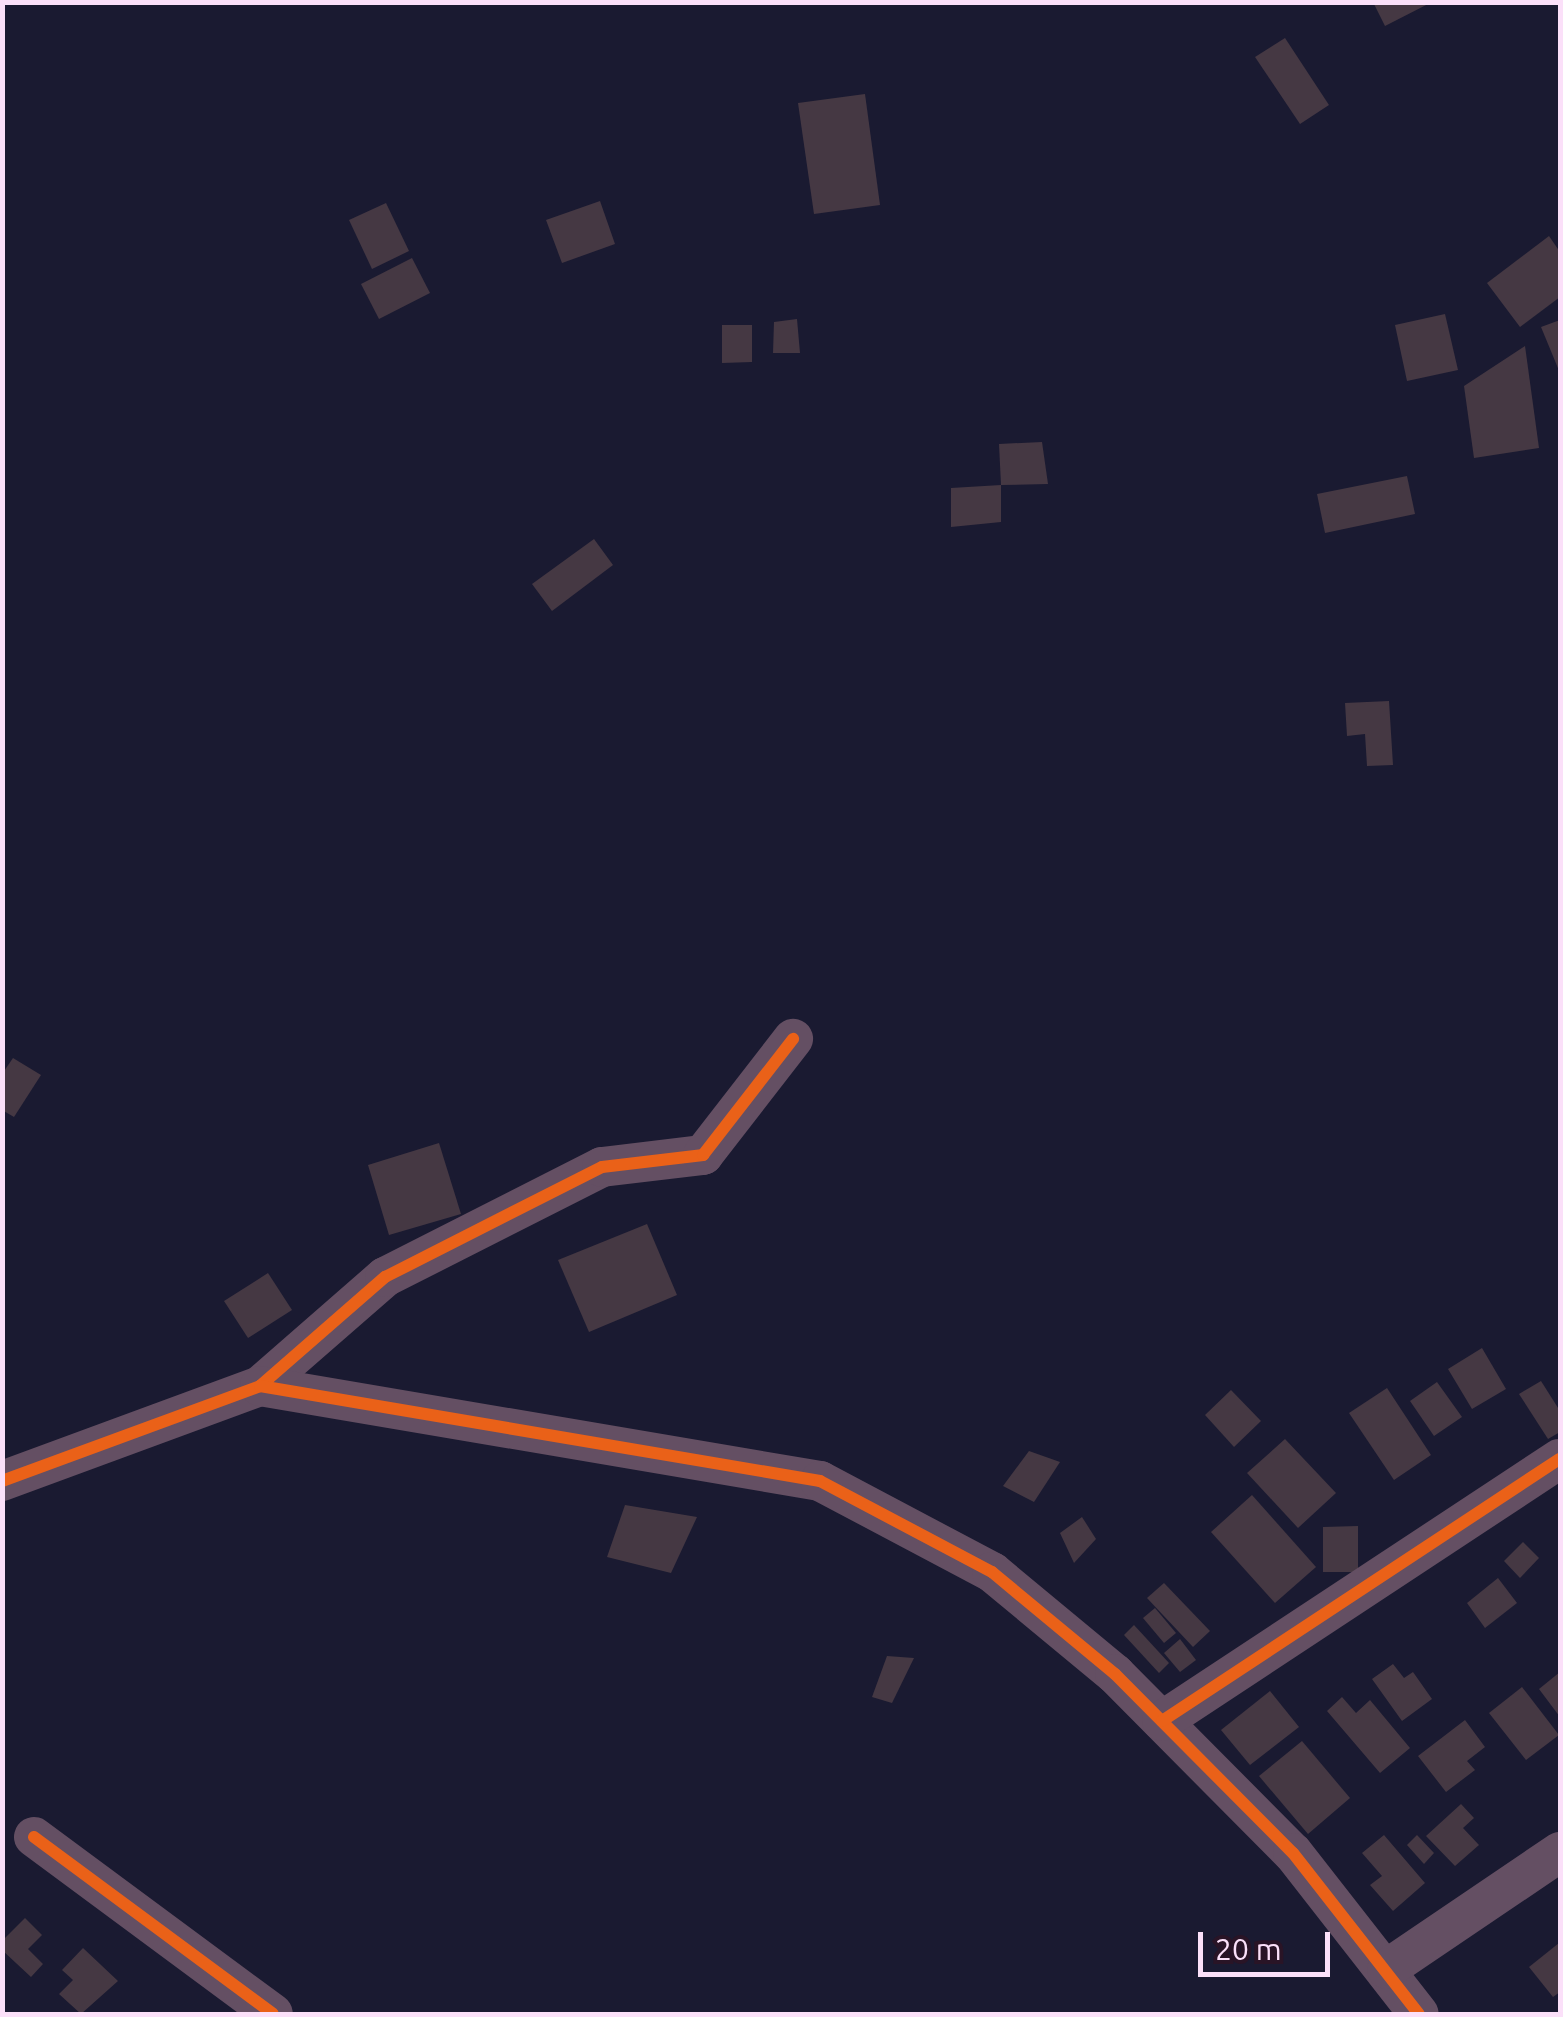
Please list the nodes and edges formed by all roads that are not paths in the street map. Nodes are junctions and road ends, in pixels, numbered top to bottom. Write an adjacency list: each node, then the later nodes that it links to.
1 (793, 1039): 2 (street)
2 (260, 1386): 4 (street); 5 (street)
3 (1560, 1458): 5 (street)
4 (2, 1481)
5 (1162, 1721): 8 (street)
6 (34, 1837): 9 (street)
7 (1560, 1852): 8 (street)
8 (1387, 1969): 10 (street)
9 (273, 2014)
10 (1419, 2014)

